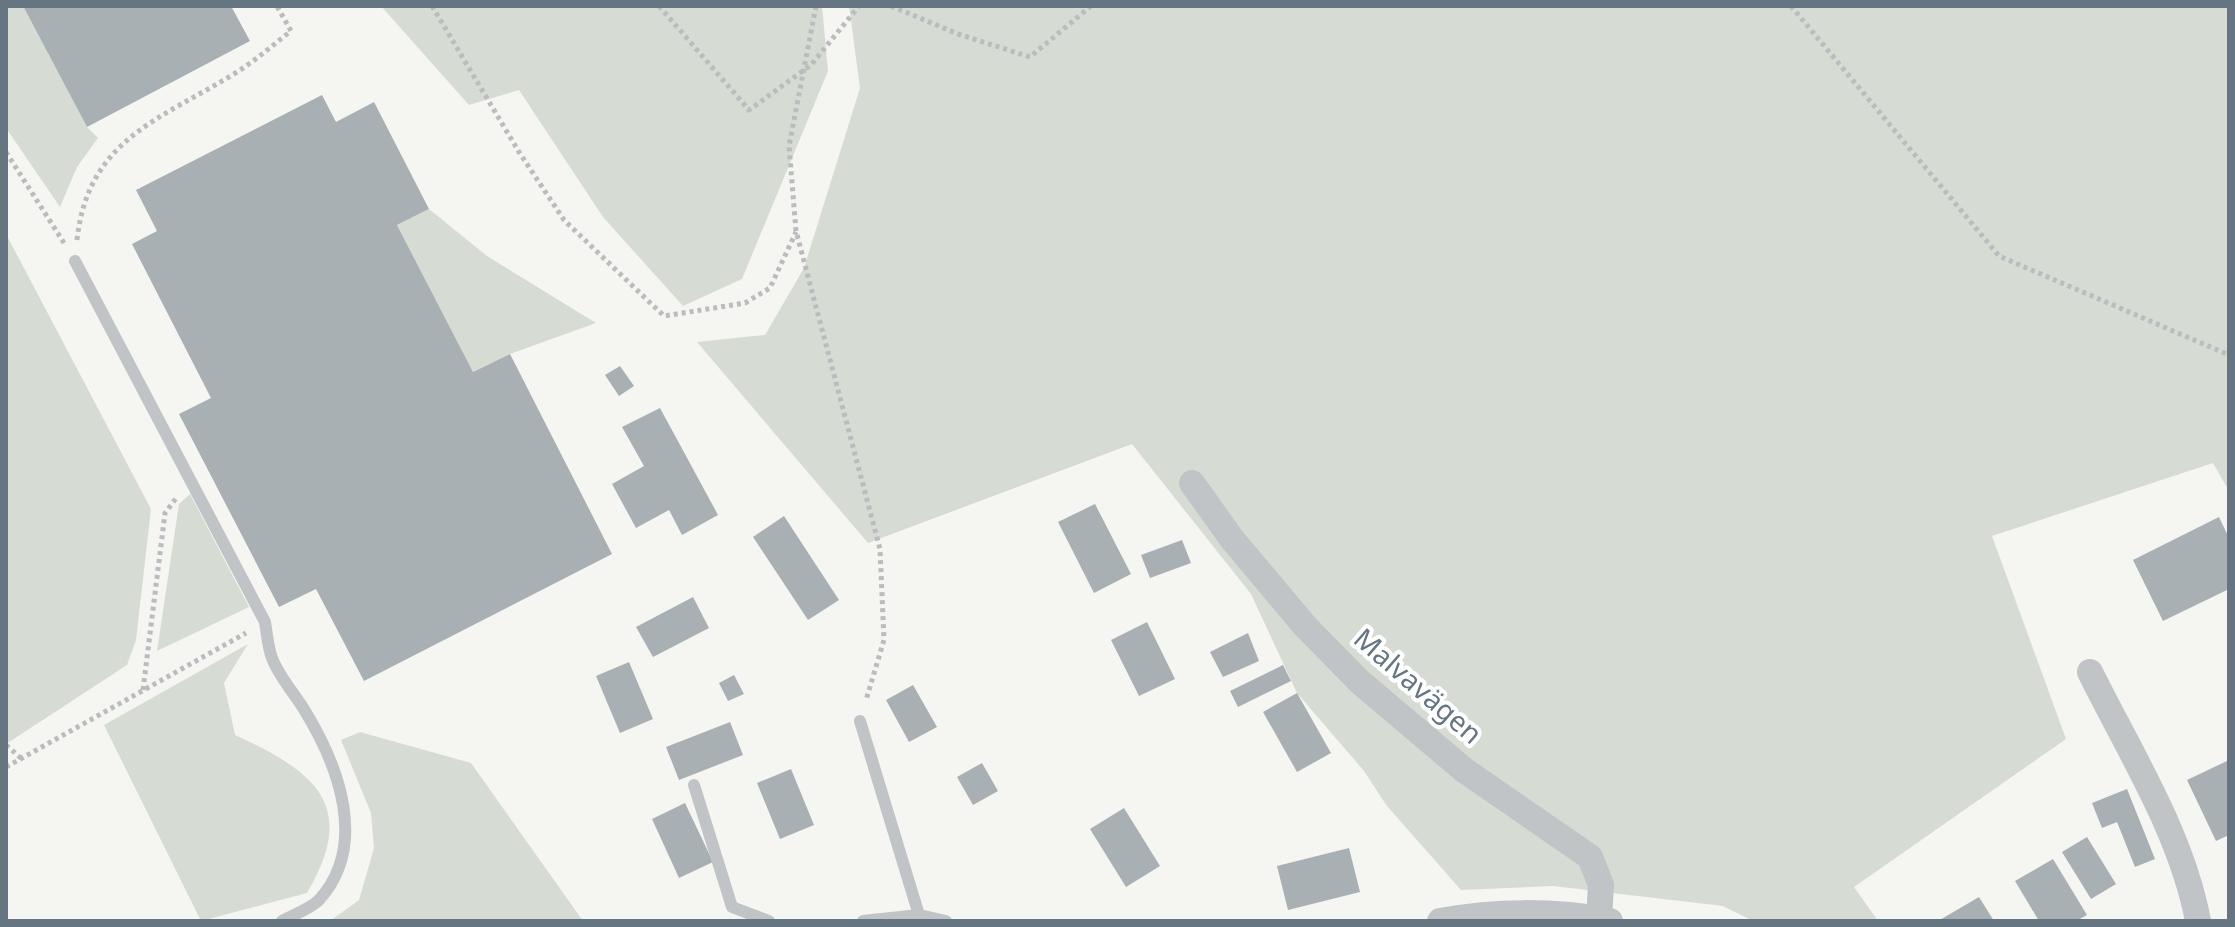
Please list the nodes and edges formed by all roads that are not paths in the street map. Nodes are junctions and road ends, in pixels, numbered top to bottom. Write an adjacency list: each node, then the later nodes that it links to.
1 (75, 261): 8 (lane)
2 (1192, 483): 7 (street, Malvavägen)
3 (2090, 672): 13 (street)
4 (860, 721): 6 (lane)
5 (694, 785): 9 (lane)
6 (919, 915): 10 (lane); 11 (lane)
7 (1604, 920): 12 (street, Malvavägen)
8 (282, 921)
9 (769, 921)
10 (863, 921)
11 (946, 921)
12 (1440, 921)
13 (2198, 921)

